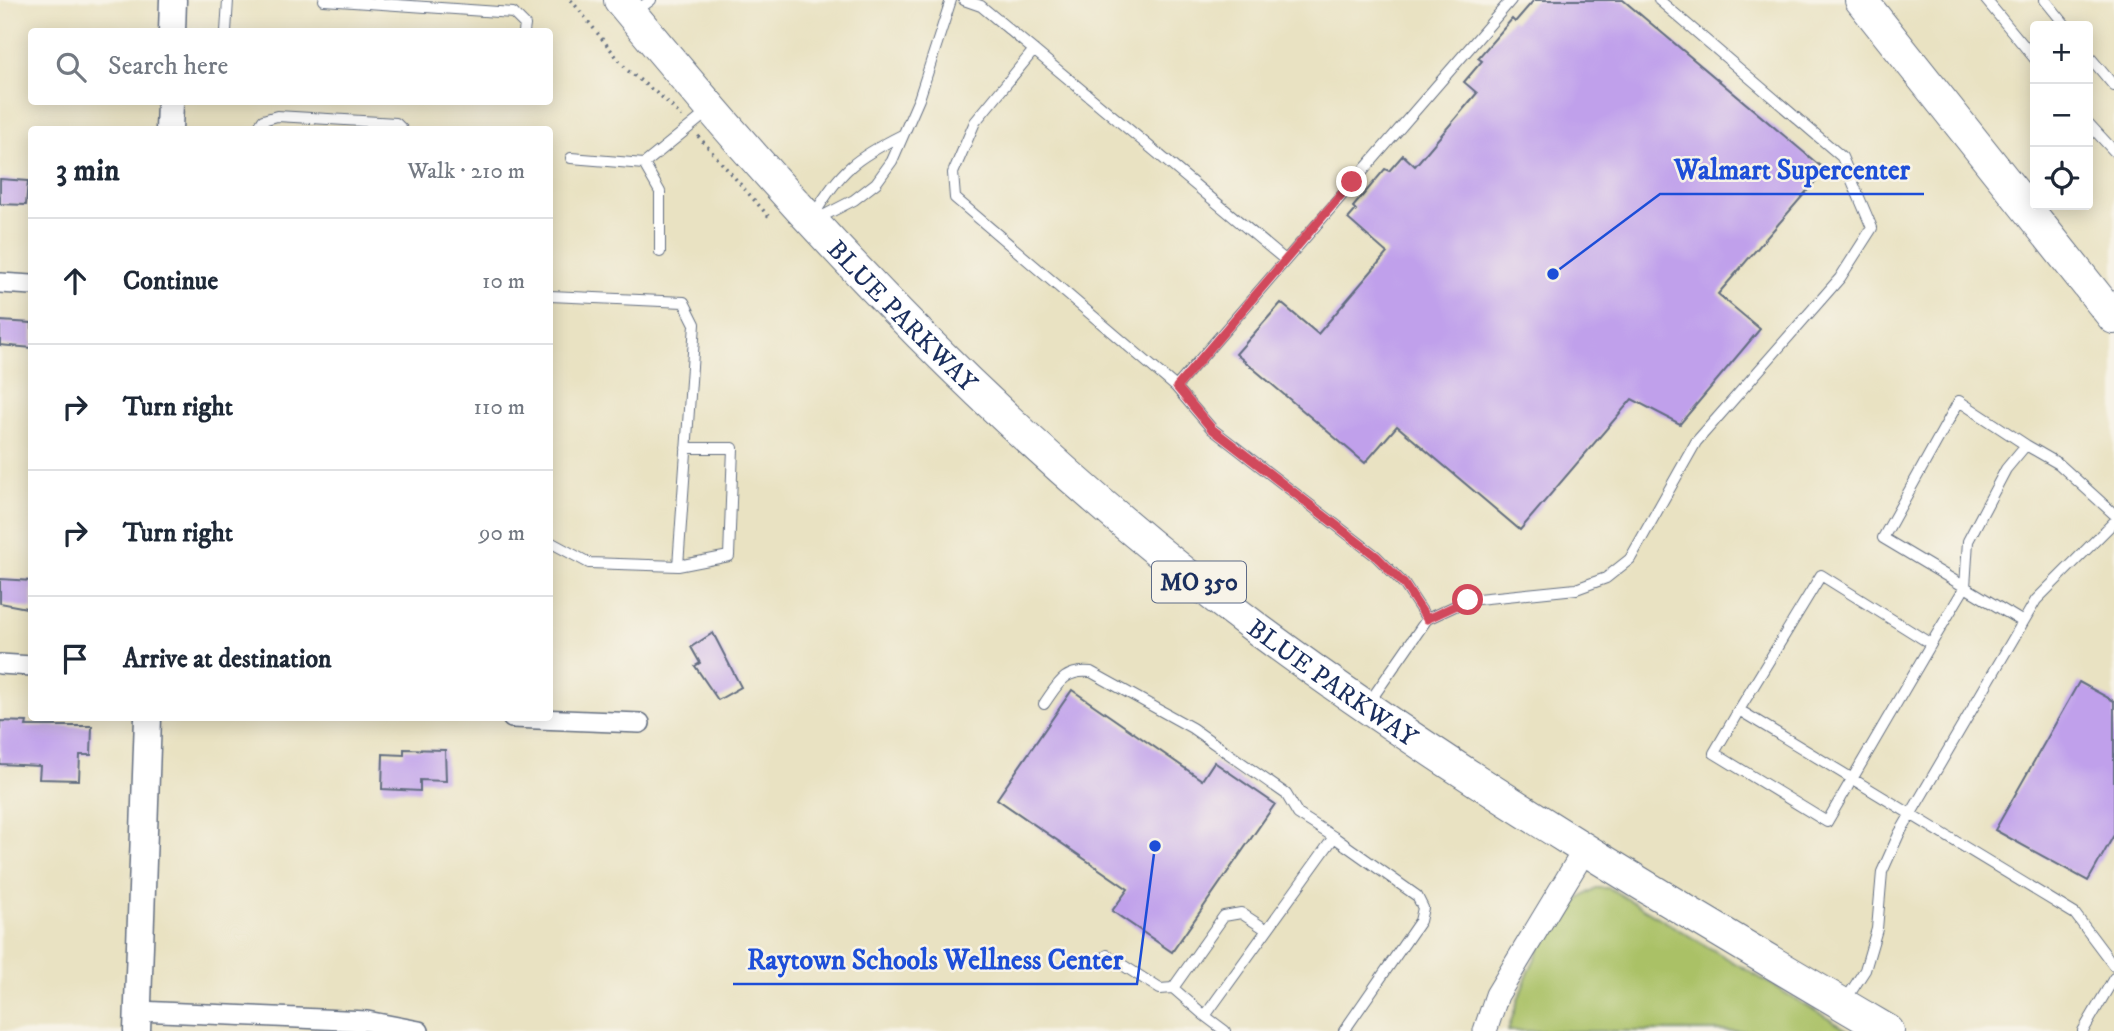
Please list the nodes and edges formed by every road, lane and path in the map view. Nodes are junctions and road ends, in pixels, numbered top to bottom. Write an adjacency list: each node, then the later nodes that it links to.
1 (173, 0): 15 (main road)
2 (228, 0): 16 (lane)
3 (324, 0): 12 (lane)
4 (571, 0): 23 (path)
5 (951, 0): 28 (lane)
6 (964, 0): 18 (lane)
7 (1511, 0): 34 (lane)
8 (1658, 0): 47 (lane)
9 (1861, 0): 38 (highway)
10 (2045, 0): 14 (lane)
11 (1989, 1): 19 (lane)
12 (472, 5): 17 (lane)
13 (634, 5): 23 (highway, BLUE PARKWAY / MO 350)
14 (2062, 21)
15 (172, 28)
16 (226, 28)
17 (525, 28)
18 (1034, 50): 34 (lane); 39 (lane)
19 (2030, 53)
20 (2093, 61): 21 (lane)
21 (2113, 83)
22 (170, 105): 24 (main road)
23 (697, 115): 31 (lane); 32 (highway, BLUE PARKWAY / MO 350)
24 (169, 126)
25 (259, 126): 26 (lane)
26 (399, 126)
27 (2093, 128): 29 (lane)
28 (902, 135): 32 (lane); 32 (lane)
29 (2114, 151)
30 (571, 158): 31 (lane)
31 (644, 164): 33 (lane)
32 (810, 223): 53 (highway, BLUE PARKWAY / MO 350)
33 (660, 252)
34 (1284, 259): 39 (lane)
35 (0, 283): 36 (street)
36 (28, 285)
37 (553, 296): 41 (lane)
38 (2114, 318)
39 (1177, 387): 47 (lane)
40 (2026, 445): 42 (lane); 46 (lane); 46 (lane)
41 (686, 448): 45 (lane); 45 (lane)
42 (2114, 514)
43 (2114, 522): 48 (lane)
44 (553, 544): 45 (lane)
45 (678, 566)
46 (1965, 587): 48 (lane); 49 (lane)
47 (1427, 619): 53 (lane)
48 (2023, 622): 59 (lane)
49 (1931, 644): 54 (lane); 58 (lane)
50 (0, 664): 51 (street)
51 (28, 666)
52 (1044, 704): 60 (lane)
53 (1367, 706): 61 (highway, BLUE PARKWAY / MO 350)
54 (1739, 710): 58 (lane); 58 (lane)
55 (553, 720): 57 (street)
56 (148, 721): 69 (main road)
57 (640, 723)
58 (1852, 779): 59 (lane)
59 (1911, 814): 64 (lane); 67 (lane)
60 (1334, 837): 62 (lane); 72 (lane)
61 (1584, 851): 67 (highway, BLUE PARKWAY / MO 350); 73 (street)
62 (1267, 930): 66 (lane); 68 (lane)
63 (1107, 955): 66 (lane)
64 (2114, 966)
65 (2114, 978): 75 (lane)
66 (1172, 988): 68 (lane)
67 (1843, 1004): 74 (highway, BLUE PARKWAY / MO 350)
68 (1205, 1016): 71 (lane)
69 (137, 1021): 70 (street)
70 (419, 1031)
71 (1225, 1031)
72 (1345, 1031)
73 (1485, 1031)
74 (1888, 1031)
75 (2083, 1031)

